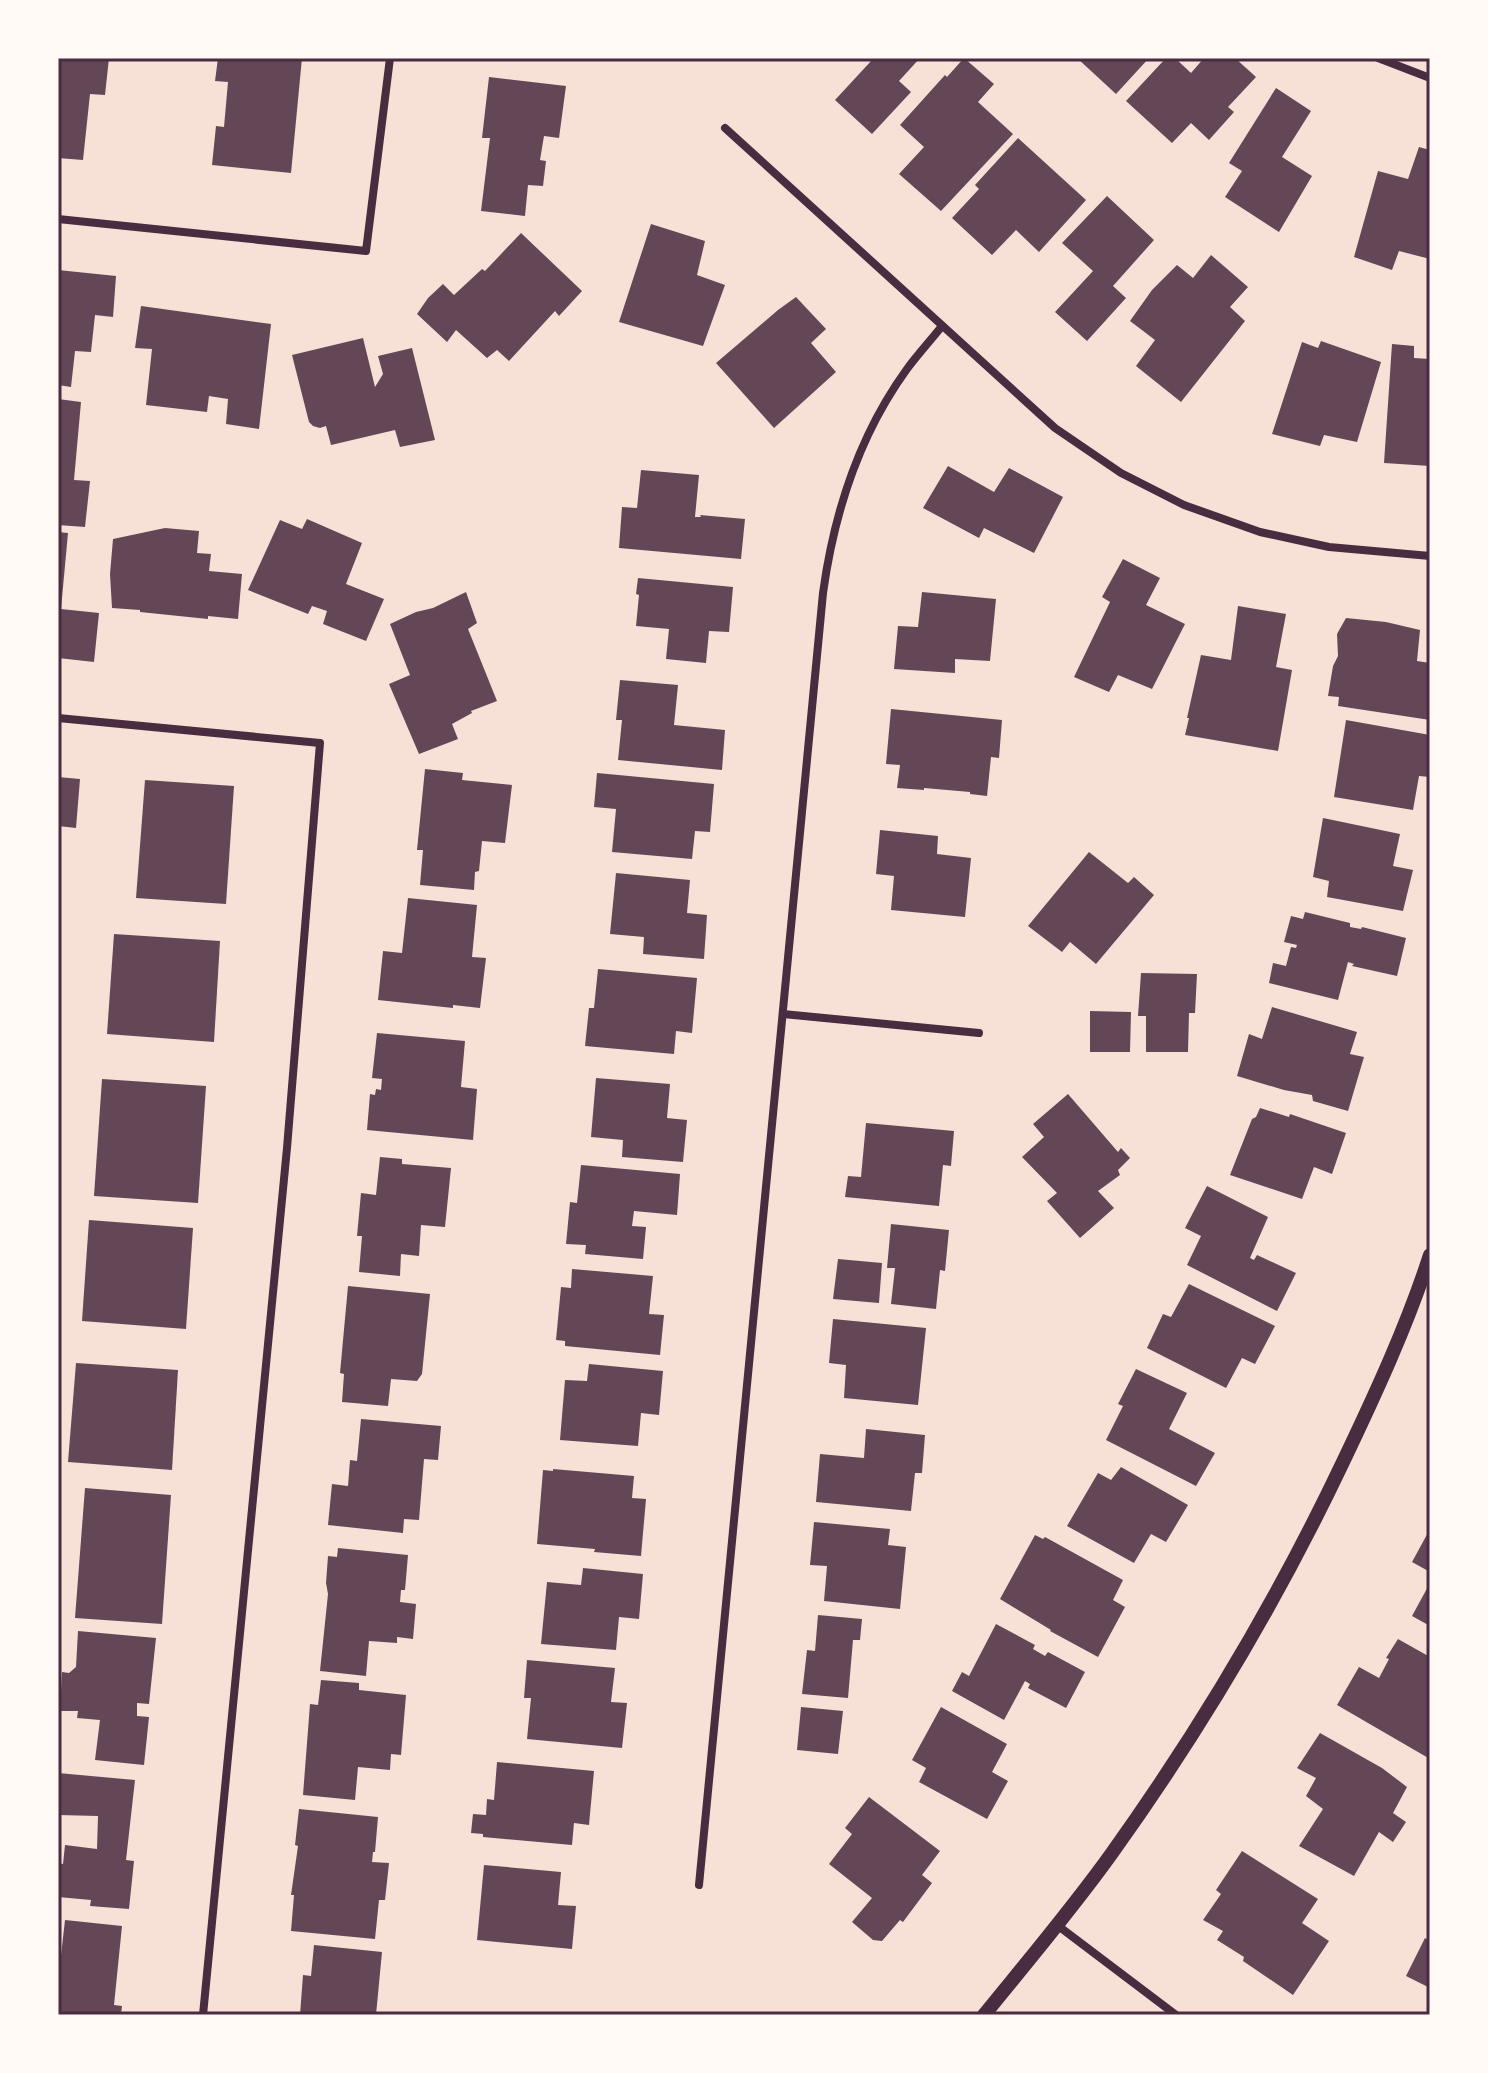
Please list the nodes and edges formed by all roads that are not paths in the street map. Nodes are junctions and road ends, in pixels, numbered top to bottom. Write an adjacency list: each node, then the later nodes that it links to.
1 (390, 58): 5 (street)
2 (1378, 58): 3 (street)
3 (1430, 78)
4 (725, 128): 6 (street)
5 (58, 219)
6 (942, 326): 7 (street); 9 (street)
7 (1430, 556)
8 (58, 718): 15 (street)
9 (783, 1014): 10 (street); 13 (street)
10 (979, 1033)
11 (1430, 1255): 12 (street)
12 (1426, 1280): 14 (street)
13 (699, 1885)
14 (1057, 1925): 16 (street); 17 (street)
15 (203, 2015)
16 (984, 2015)
17 (1176, 2015)

